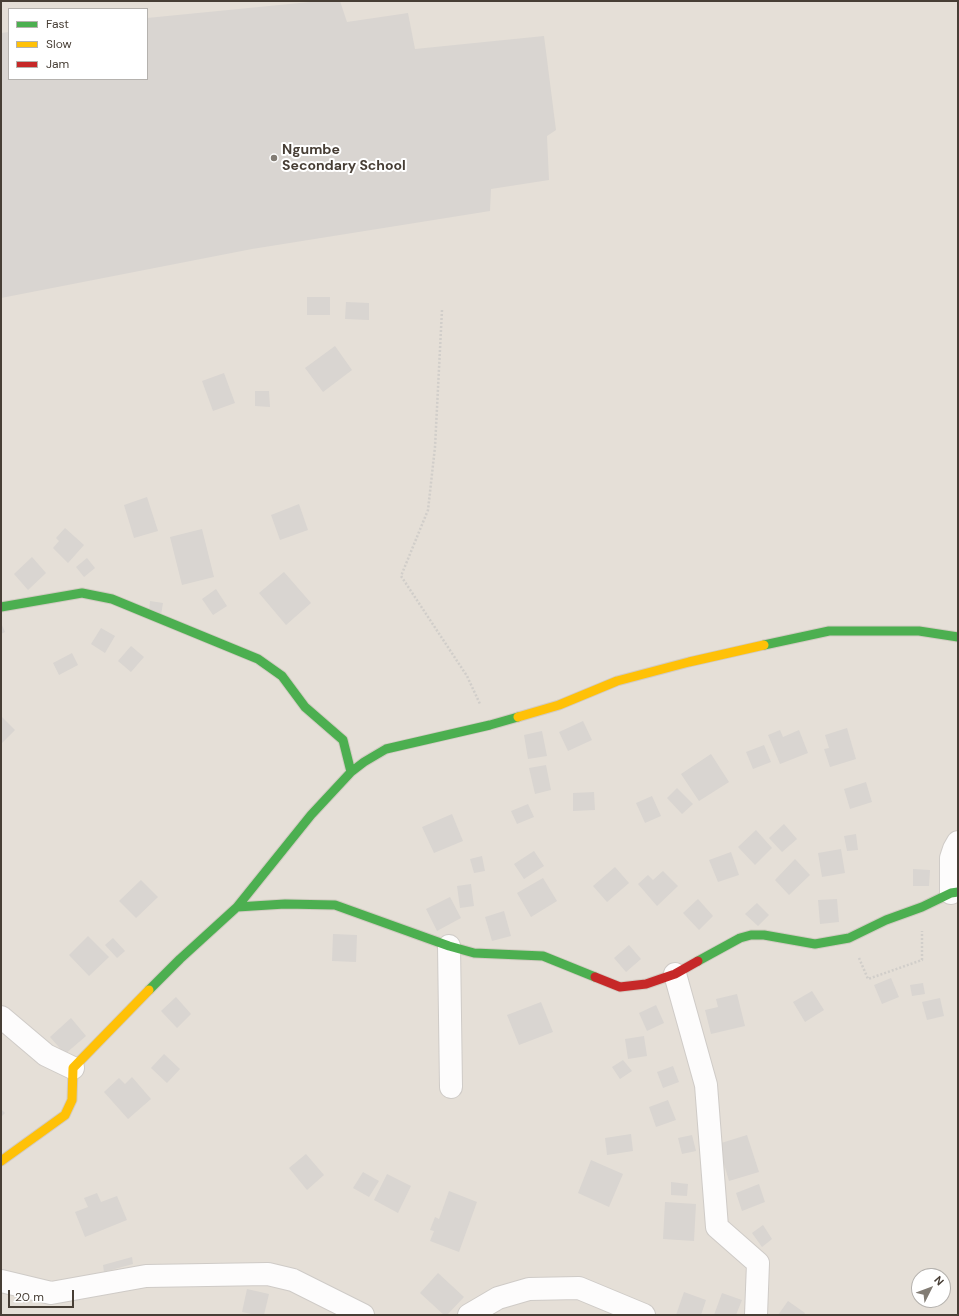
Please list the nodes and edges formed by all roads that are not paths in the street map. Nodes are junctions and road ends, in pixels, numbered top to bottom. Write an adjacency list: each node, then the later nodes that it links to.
1 (1, 607): 3 (street)
2 (958, 637): 3 (street)
3 (351, 772): 6 (street)
4 (958, 842): 5 (street)
5 (954, 892): 8 (street)
6 (236, 907): 7 (street); 10 (street)
7 (448, 946): 8 (street); 11 (street)
8 (675, 974): 17 (street)
9 (1, 1017): 10 (street)
10 (73, 1068): 12 (street)
11 (451, 1087)
12 (1, 1162)
13 (1, 1281): 14 (street)
14 (364, 1315)
15 (470, 1315): 16 (street)
16 (644, 1315)
17 (756, 1315)

